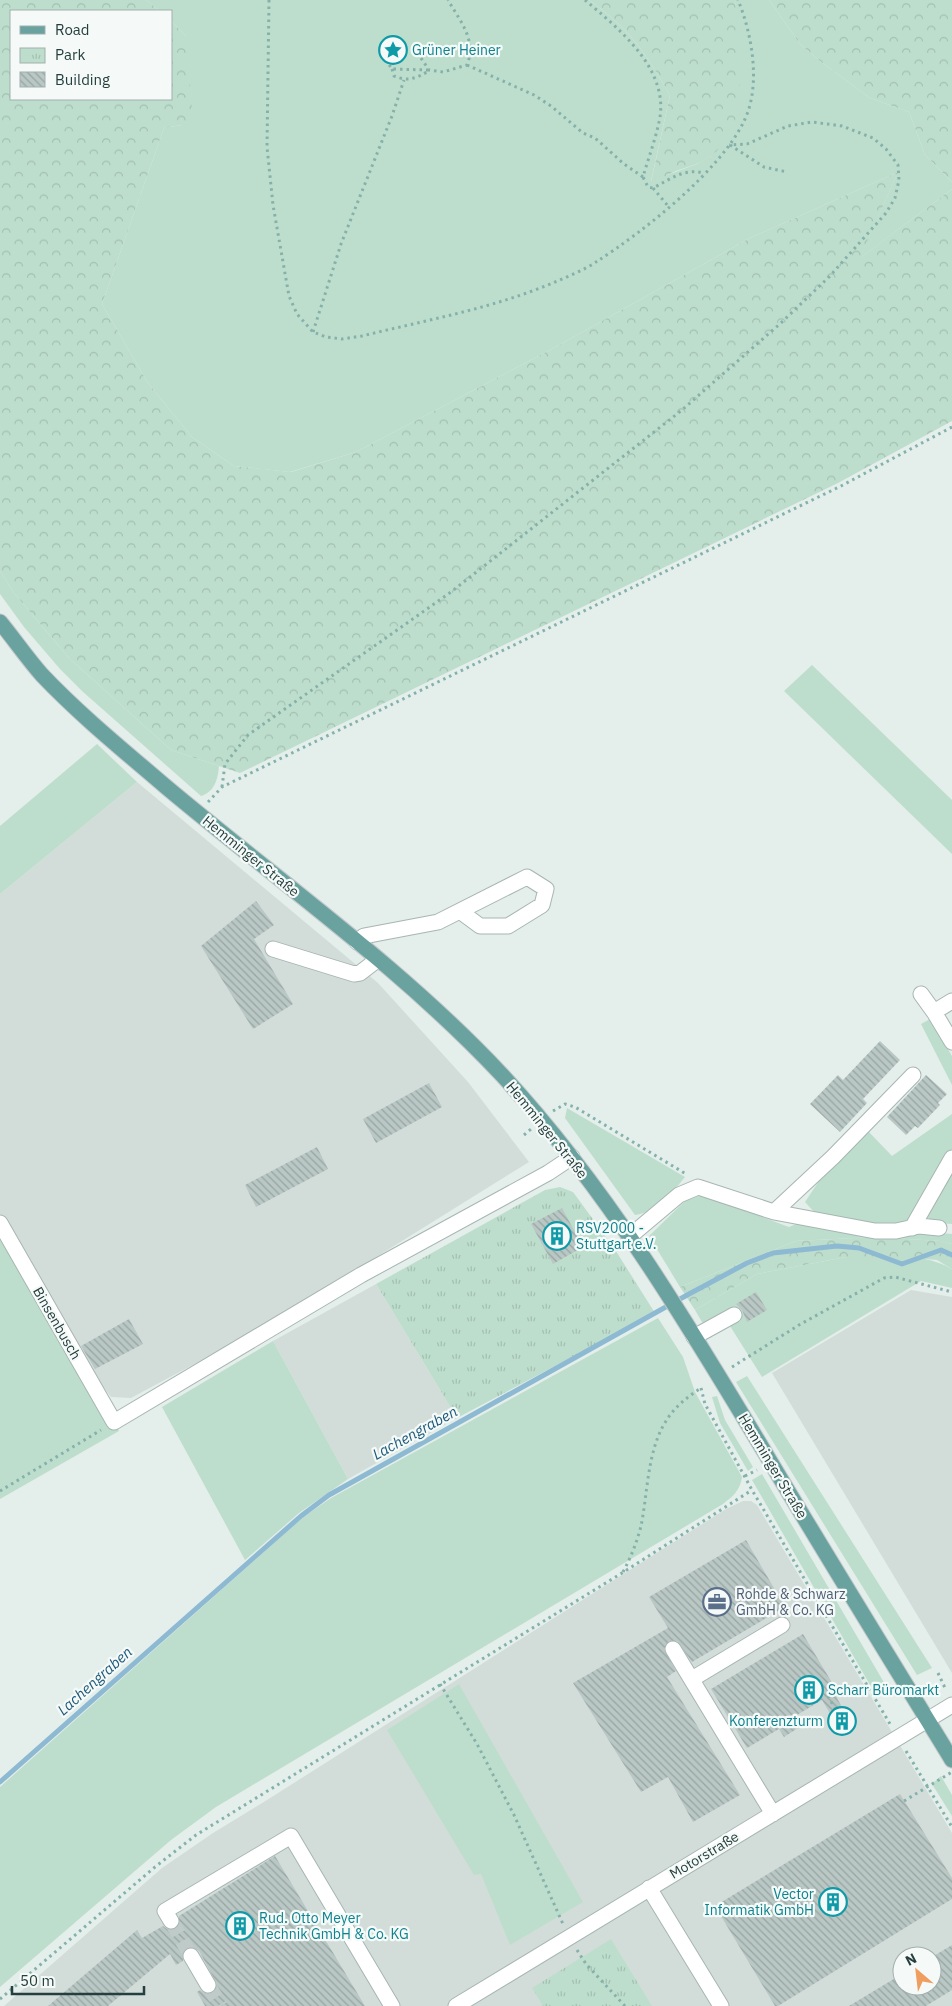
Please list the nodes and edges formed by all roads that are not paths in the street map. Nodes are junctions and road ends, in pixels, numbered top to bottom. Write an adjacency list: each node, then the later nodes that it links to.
1 (0, 622): 3 (main road, Hemminger Straße)
2 (461, 912): 2 (street); 3 (street)
3 (357, 942): 5 (main road, Hemminger Straße)
4 (273, 949): 5 (street)
5 (377, 960): 11 (main road, Hemminger Straße)
6 (921, 994): 8 (street)
7 (952, 1001): 8 (street)
8 (934, 1012): 9 (street)
9 (952, 1042)
10 (913, 1075): 13 (street)
11 (572, 1157): 14 (street, Binsenbusch); 17 (main road, Hemminger Straße)
12 (952, 1158): 15 (street)
13 (774, 1212): 15 (street); 17 (street)
14 (0, 1224)
15 (912, 1228): 16 (street)
16 (939, 1228)
17 (629, 1238): 19 (main road, Hemminger Straße)
18 (734, 1315): 19 (street)
19 (694, 1337): 24 (main road, Hemminger Straße)
20 (782, 1625): 22 (street)
21 (673, 1648): 22 (street)
22 (692, 1680): 26 (street)
23 (950, 1700): 24 (street, Motorstraße)
24 (928, 1720): 25 (main road, Hemminger Straße); 26 (street, Motorstraße)
25 (952, 1760)
26 (773, 1814): 27 (street, Motorstraße)
27 (649, 1888): 32 (street, Motorstraße); 33 (street)
28 (171, 1921): 31 (street)
29 (191, 1956): 30 (street)
30 (208, 1985)
31 (392, 2006)
32 (456, 2006)
33 (721, 2006)

